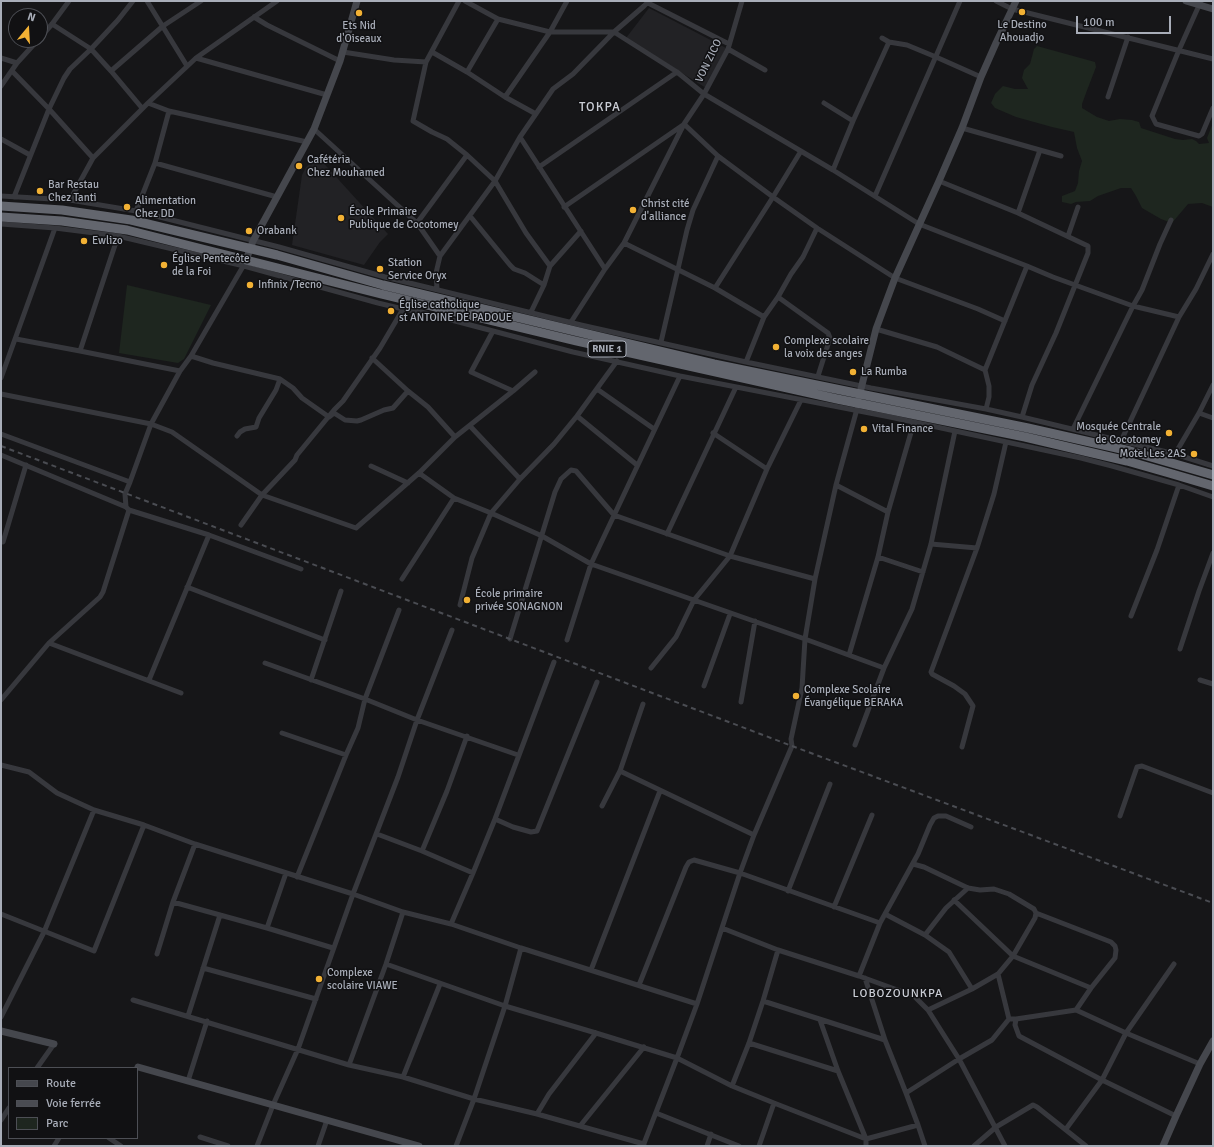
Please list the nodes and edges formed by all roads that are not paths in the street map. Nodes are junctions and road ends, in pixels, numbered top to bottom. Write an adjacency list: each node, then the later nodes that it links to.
1 (68, 1): 22 (street)
2 (132, 1): 32 (street)
3 (147, 1): 23 (street)
4 (201, 1): 23 (street)
5 (277, 1): 20 (street)
6 (357, 1): 34 (main road)
7 (459, 1): 35 (street)
8 (465, 1): 21 (street)
9 (641, 1): 16 (street)
10 (742, 1): 30 (street, VON ZICO)
11 (960, 1): 36 (street)
12 (996, 1): 18 (street)
13 (1016, 1): 18 (main road)
14 (1186, 1): 17 (main road)
15 (566, 2): 25 (street)
16 (647, 3): 26 (street); 30 (street)
17 (1200, 3): 19 (main road); 33 (street)
18 (1012, 8): 27 (street); 49 (main road)
19 (1213, 9)
20 (254, 18): 38 (street); 40 (street)
21 (498, 18): 25 (street); 47 (street)
22 (52, 24): 24 (street); 32 (street)
23 (163, 26): 43 (street); 46 (street)
24 (48, 29)
25 (550, 32): 26 (street); 53 (street)
26 (614, 32): 48 (street); 61 (street)
27 (1128, 37): 33 (street); 54 (street)
28 (882, 38): 29 (street)
29 (890, 42): 36 (street); 62 (street)
30 (728, 47): 44 (street); 51 (street, VON ZICO)
31 (31, 48): 42 (street)
32 (91, 49): 46 (street); 59 (street)
33 (1179, 50): 39 (street); 58 (street)
34 (343, 52): 40 (main road); 41 (street)
35 (432, 52): 41 (street); 47 (street)
36 (936, 57): 49 (street); 82 (street)
37 (1, 58): 42 (street)
38 (196, 58): 43 (street); 52 (street)
39 (1213, 59)
40 (340, 60): 52 (main road)
41 (426, 62): 72 (street)
42 (18, 63): 45 (street)
43 (187, 66): 56 (street)
44 (765, 70)
45 (12, 71): 50 (street); 59 (street)
46 (111, 71): 57 (street)
47 (467, 72): 53 (street)
48 (677, 72): 51 (street); 77 (street)
49 (981, 77): 65 (main road)
50 (1, 86)
51 (704, 94): 63 (street, VON ZICO); 70 (street)
52 (327, 95): 64 (main road)
53 (505, 97): 61 (street)
54 (1108, 97)
55 (824, 102): 62 (street)
56 (148, 103): 57 (street); 60 (street)
57 (142, 108): 75 (street)
58 (1213, 108)
59 (49, 109): 71 (street); 75 (street)
60 (169, 111): 68 (street); 76 (street)
61 (536, 114): 66 (street)
62 (853, 121): 78 (street)
63 (684, 124): 73 (street); 88 (street); 102 (street)
64 (314, 128): 68 (main road); 95 (street)
65 (962, 128): 69 (street); 80 (main road)
66 (520, 137): 77 (street); 79 (street)
67 (1, 139): 71 (street)
68 (307, 142): 84 (main road)
69 (1040, 150): 74 (street); 91 (street)
70 (801, 151): 78 (street); 85 (street)
71 (30, 155): 83 (street)
72 (467, 155): 79 (street); 95 (street)
73 (718, 156): 85 (street); 110 (street)
74 (1061, 156)
75 (93, 158): 86 (street)
76 (155, 163): 84 (street); 90 (street)
77 (539, 167): 88 (street)
78 (833, 170): 82 (street)
79 (495, 181): 92 (street); 107 (street)
80 (939, 181): 91 (street); 96 (main road)
81 (1, 196): 83 (street)
82 (875, 196): 96 (street)
83 (14, 197): 86 (street)
84 (277, 198): 103 (main road)
85 (773, 198): 98 (street); 114 (street)
86 (70, 200): 90 (street)
87 (1, 206): 103 (highway, RNIE 1)
88 (564, 207): 99 (street)
89 (1078, 207): 101 (street)
90 (136, 211): 103 (street)
91 (1018, 213): 101 (street)
92 (470, 216): 105 (street); 112 (street)
93 (1171, 220): 117 (street)
94 (1, 223): 97 (street); 106 (highway, RNIE 1)
95 (417, 223): 105 (street)
96 (919, 224): 108 (street); 111 (main road)
97 (55, 228): 100 (street); 126 (street)
98 (817, 228): 111 (street); 116 (street)
99 (581, 230): 107 (street); 109 (street)
100 (118, 236): 106 (street); 128 (street)
101 (1068, 236): 113 (street)
102 (624, 243): 109 (street); 110 (street)
103 (252, 245): 106 (main road); 115 (street); 143 (highway, RNIE 1)
104 (1213, 254): 121 (street)
105 (440, 256): 115 (street)
106 (245, 263): 118 (street); 129 (street); 148 (highway, RNIE 1)
107 (550, 266): 112 (street)
108 (1027, 266): 113 (street); 122 (street)
109 (605, 269): 123 (street)
110 (677, 269): 114 (street); 127 (street)
111 (895, 278): 122 (street); 124 (main road)
112 (544, 285): 119 (street)
113 (1076, 285): 117 (street); 153 (street)
114 (714, 288): 120 (street)
115 (437, 289): 119 (street)
116 (778, 297): 120 (street); 137 (street)
117 (1133, 306): 121 (street); 159 (street)
118 (403, 309): 125 (street); 130 (street)
119 (531, 312): 123 (street)
120 (764, 317): 132 (street)
121 (1179, 317): 165 (street)
122 (1005, 321): 133 (street)
123 (571, 322): 127 (street)
124 (876, 329): 133 (street); 143 (main road)
125 (493, 332): 131 (street); 145 (street)
126 (16, 340): 128 (street); 138 (street)
127 (661, 342): 132 (street)
128 (80, 350): 134 (street)
129 (191, 356): 134 (street); 139 (street)
130 (372, 358): 144 (street); 152 (street)
131 (618, 361): 136 (street); 142 (street)
132 (746, 362): 137 (street)
133 (985, 370): 149 (street)
134 (180, 371): 156 (street)
135 (535, 372): 145 (street)
136 (680, 376): 141 (street); 158 (street)
137 (818, 376): 143 (street)
138 (1, 378)
139 (280, 379): 152 (street); 163 (street)
140 (1213, 385): 150 (street)
141 (736, 387): 147 (street); 161 (street)
142 (597, 389): 151 (street); 158 (street)
143 (860, 390): 148 (main road); 149 (street); 175 (highway, RNIE 1)
144 (408, 391): 152 (street); 164 (street)
145 (513, 391): 157 (street)
146 (1, 394): 156 (street)
147 (801, 400): 148 (street); 173 (street)
148 (857, 407): 155 (street); 179 (street); 181 (highway, RNIE 1)
149 (986, 409): 153 (street)
150 (1199, 413): 154 (street); 167 (street)
151 (577, 416): 170 (street); 176 (street)
152 (329, 417): 182 (street)
153 (1022, 417): 159 (street)
154 (1213, 418)
155 (914, 422): 160 (street); 186 (street)
156 (151, 424): 177 (street); 182 (street)
157 (470, 426): 164 (street); 176 (street)
158 (654, 429): 170 (street)
159 (1073, 429): 165 (street)
160 (956, 431): 166 (street); 194 (street)
161 (713, 433): 173 (street); 190 (street)
162 (1, 434): 177 (street)
163 (237, 436)
164 (455, 437): 174 (street)
165 (1121, 440): 167 (street)
166 (1006, 442): 180 (street); 195 (street)
167 (1175, 454): 172 (street)
168 (1, 455): 169 (street)
169 (26, 464): 185 (street); 193 (street)
170 (637, 465): 188 (street)
171 (371, 466): 178 (street)
172 (1213, 466)
173 (767, 469): 197 (street)
174 (419, 473): 178 (street); 184 (street)
175 (1213, 475)
176 (520, 479): 187 (street)
177 (130, 482): 185 (street)
178 (408, 483): 182 (street)
179 (836, 485): 186 (street); 203 (street)
180 (1179, 485): 183 (street); 210 (street)
181 (1213, 486)
182 (262, 495): 189 (street)
183 (1213, 497)
184 (454, 498): 187 (street); 202 (street)
185 (128, 508): 191 (street); 217 (street)
186 (888, 512): 198 (street)
187 (491, 513): 192 (street); 207 (street)
188 (614, 515): 190 (street); 192 (street); 199 (street)
189 (241, 525)
190 (667, 534): 197 (street)
191 (209, 535): 200 (street); 204 (street)
192 (542, 536): 199 (street); 213 (street)
193 (1, 541)
194 (930, 544): 195 (street); 201 (street)
195 (977, 548): 239 (street)
196 (1213, 553): 218 (street)
197 (730, 556): 203 (street); 206 (street)
198 (878, 557): 201 (street); 219 (street)
199 (591, 564): 206 (street); 216 (street)
200 (301, 569)
201 (923, 572): 223 (street)
202 (402, 579)
203 (815, 579): 214 (street)
204 (187, 587): 215 (street); 224 (street)
205 (340, 590): 215 (street)
206 (694, 600): 209 (street); 222 (street)
207 (460, 605)
208 (399, 610): 231 (street)
209 (730, 614): 211 (street); 229 (street)
210 (1131, 616)
211 (755, 621): 214 (street); 233 (street)
212 (452, 630): 235 (street)
213 (510, 639)
214 (805, 639): 219 (street); 255 (street)
215 (324, 640): 225 (street)
216 (567, 640)
217 (49, 643): 224 (street); 232 (street)
218 (1180, 649)
219 (849, 655): 223 (street)
220 (554, 662): 241 (street)
221 (265, 663): 225 (street)
222 (652, 668)
223 (884, 668): 238 (street)
224 (149, 680): 230 (street)
225 (311, 680): 231 (street)
226 (1200, 680): 228 (street)
227 (597, 682): 251 (street)
228 (1213, 684)
229 (704, 686)
230 (181, 693)
231 (365, 699): 235 (street); 240 (street)
232 (1, 700)
233 (741, 702)
234 (643, 704): 243 (street)
235 (417, 720): 237 (street); 254 (street)
236 (282, 733): 240 (street)
237 (467, 736): 241 (street); 257 (street)
238 (855, 745)
239 (962, 747)
240 (346, 755): 262 (street)
241 (518, 755): 251 (street)
242 (1, 765): 248 (street)
243 (620, 771): 245 (street); 247 (street)
244 (830, 784): 264 (street)
245 (660, 791): 255 (street); 288 (street)
246 (1213, 793): 250 (street)
247 (602, 806)
248 (94, 810): 252 (street); 278 (street)
249 (872, 815): 268 (street)
250 (1120, 816)
251 (495, 819): 260 (street)
252 (144, 825): 256 (street); 278 (street)
253 (972, 827): 258 (street)
254 (377, 834): 257 (street); 265 (street)
255 (754, 835): 261 (street)
256 (195, 844): 259 (street); 267 (street)
257 (422, 851): 260 (street)
258 (913, 864): 263 (street); 272 (street)
259 (286, 873): 262 (street); 276 (street)
260 (473, 873): 275 (street)
261 (740, 873): 264 (street); 277 (street); 292 (street)
262 (297, 876): 265 (street)
263 (968, 888): 266 (street); 270 (street)
264 (788, 891): 268 (street)
265 (353, 894): 269 (street); 280 (street)
266 (954, 900): 279 (street); 284 (street)
267 (173, 902): 273 (street); 283 (street)
268 (834, 907): 274 (street)
269 (403, 912): 275 (street); 285 (street)
270 (1036, 913): 284 (street); 293 (street)
271 (1, 914): 278 (street)
272 (885, 914): 274 (street); 279 (street)
273 (220, 915): 276 (street); 287 (street)
274 (880, 923): 290 (street)
275 (451, 924): 281 (street)
276 (267, 928): 280 (street)
277 (722, 928): 282 (street); 298 (street)
278 (44, 932): 303 (street)
279 (925, 935): 294 (street)
280 (333, 948): 295 (street)
281 (521, 948): 288 (street); 299 (street)
282 (778, 950): 290 (street); 297 (street)
283 (157, 954)
284 (1013, 956): 289 (street); 293 (street)
285 (386, 964): 291 (street); 319 (street)
286 (1174, 964): 310 (street)
287 (203, 968): 295 (street); 302 (street)
288 (591, 970): 292 (street)
289 (998, 974): 294 (street); 304 (street)
290 (862, 977): 300 (street); 311 (street)
291 (440, 984): 299 (street); 324 (street)
292 (639, 985): 298 (street)
293 (1091, 988): 301 (street)
294 (972, 989): 300 (street)
295 (316, 999): 316 (street)
296 (133, 1000): 302 (street)
297 (762, 1001): 306 (street); 313 (street)
298 (697, 1004): 317 (street)
299 (505, 1006): 309 (street); 329 (street)
300 (928, 1010): 318 (street)
301 (1076, 1010): 305 (street); 310 (street)
302 (188, 1016): 307 (street)
303 (1, 1017)
304 (1009, 1019): 305 (street); 318 (street)
305 (1016, 1019): 325 (street)
306 (820, 1020): 311 (street); 323 (street)
307 (207, 1021): 316 (street); 326 (street)
308 (1, 1030): 314 (main road)
309 (596, 1033): 315 (street); 334 (street)
310 (1126, 1033): 320 (street); 325 (street)
311 (885, 1040): 328 (street)
312 (1213, 1041): 320 (main road)
313 (749, 1043): 323 (street); 327 (street)
314 (54, 1044): 322 (street)
315 (644, 1047): 317 (street); 339 (street)
316 (298, 1049): 319 (street); 331 (street)
317 (678, 1058): 327 (street); 333 (street)
318 (958, 1059): 328 (street); 340 (street)
319 (349, 1064): 324 (street)
320 (1200, 1064): 335 (main road)
321 (138, 1066): 326 (main road)
322 (38, 1067)
323 (838, 1071): 345 (street)
324 (403, 1077): 329 (street)
325 (1102, 1080): 335 (street); 341 (street)
326 (188, 1081): 331 (main road)
327 (732, 1086): 330 (street)
328 (906, 1093): 338 (street)
329 (474, 1099): 334 (street); 352 (street)
330 (774, 1104): 345 (street); 355 (street)
331 (273, 1105): 337 (main road); 349 (street)
332 (8, 1110): 336 (street)
333 (656, 1113): 342 (street); 346 (street)
334 (536, 1114): 339 (street)
335 (1176, 1116): 361 (main road)
336 (1, 1120)
337 (327, 1120): 350 (street); 351 (main road)
338 (918, 1125): 345 (street); 357 (street)
339 (580, 1126): 346 (street)
340 (996, 1127): 341 (street); 358 (street); 359 (street)
341 (1066, 1129): 360 (street)
342 (711, 1134): 353 (street); 354 (street)
343 (200, 1137): 348 (street)
344 (111, 1139): 347 (street)
345 (866, 1139): 356 (street)
346 (644, 1145)
347 (122, 1146)
348 (228, 1146)
349 (257, 1146)
350 (318, 1146)
351 (418, 1146)
352 (456, 1146)
353 (707, 1146)
354 (739, 1146)
355 (759, 1146)
356 (866, 1146)
357 (925, 1146)
358 (974, 1146)
359 (1006, 1146)
360 (1086, 1146)
361 (1163, 1146)

